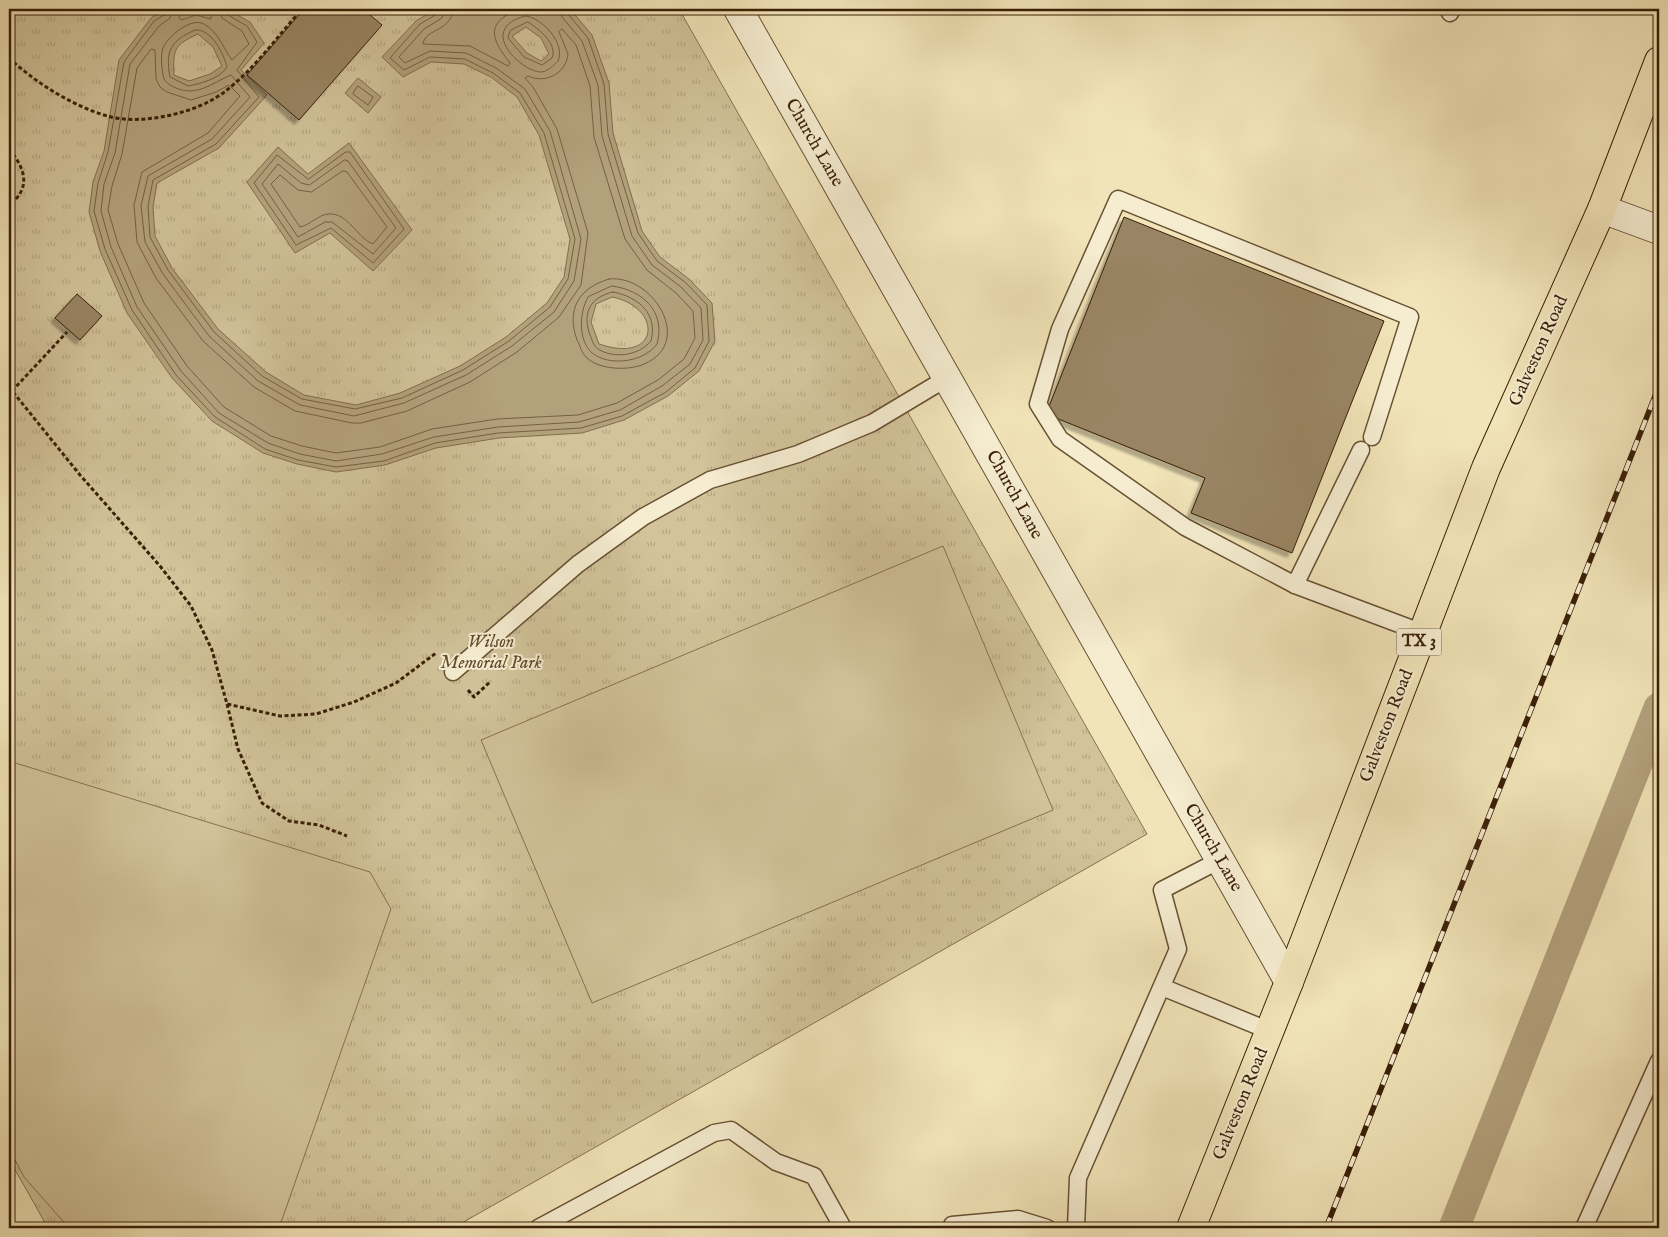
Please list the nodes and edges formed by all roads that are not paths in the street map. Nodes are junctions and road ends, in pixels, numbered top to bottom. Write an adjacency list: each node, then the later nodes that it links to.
1 (738, 9): 5 (street, Church Lane)
2 (1659, 61): 3 (main road, Galveston Road / TX 3)
3 (1602, 209): 4 (street); 9 (main road, Galveston Road / TX 3)
4 (1659, 230)
5 (947, 378): 10 (lane); 11 (street, Church Lane)
6 (1372, 437): 8 (lane)
7 (1361, 450): 8 (lane)
8 (1295, 584): 9 (lane)
9 (1423, 633): 12 (main road, Galveston Road / TX 3)
10 (453, 672)
11 (1220, 860): 12 (street, Church Lane); 13 (lane)
12 (1289, 982): 14 (main road, Galveston Road / TX 3)
13 (1162, 987): 14 (lane); 20 (lane)
14 (1270, 1031): 21 (main road, Galveston Road / TX 3)
15 (1659, 1061): 22 (lane)
16 (952, 1225): 19 (lane)
17 (538, 1228): 18 (lane)
18 (843, 1228)
19 (1048, 1228)
20 (1076, 1228)
21 (1191, 1228)
22 (1584, 1228)

